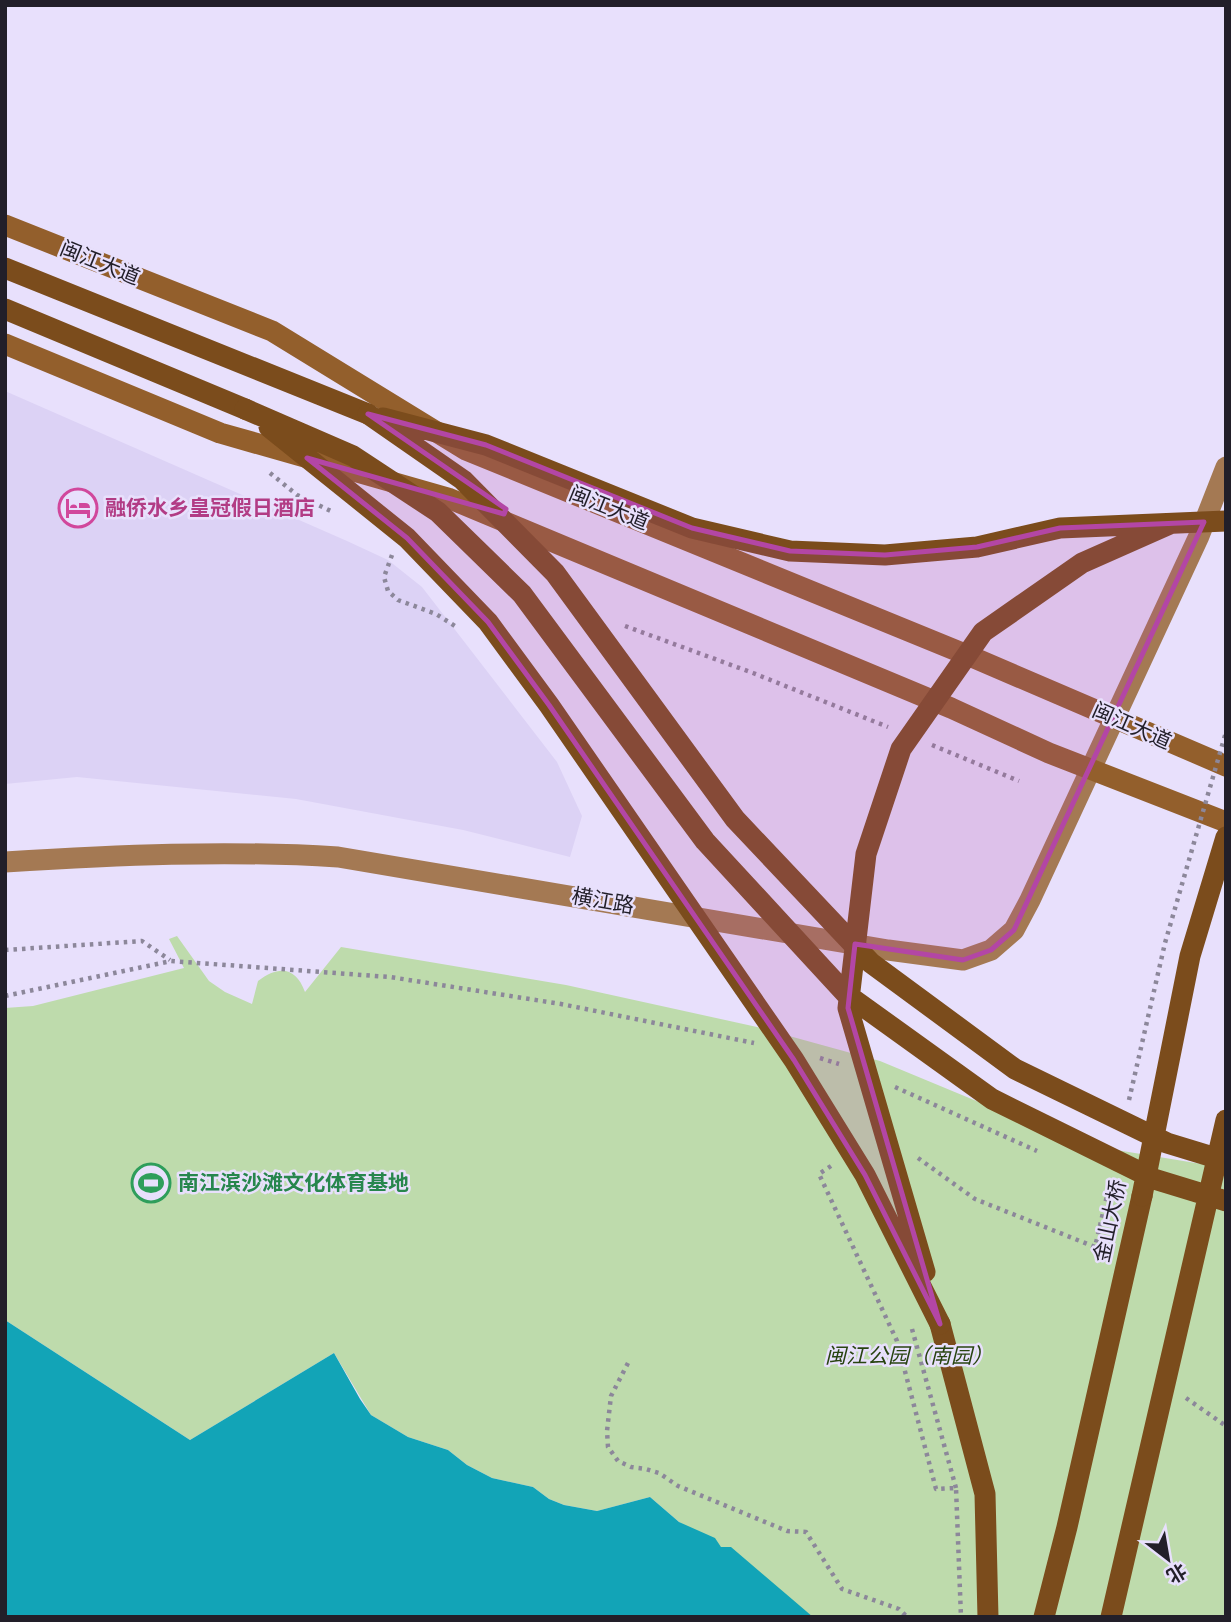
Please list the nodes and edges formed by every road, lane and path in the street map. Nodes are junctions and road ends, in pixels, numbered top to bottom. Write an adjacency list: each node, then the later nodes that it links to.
1 (5, 225): 12 (main road, 闽江大道)
2 (5, 268): 6 (highway)
3 (5, 309): 5 (highway)
4 (5, 344): 15 (main road)
5 (245, 409): 35 (highway, bridge); 37 (highway, bridge)
6 (368, 414): 9 (highway, bridge); 31 (highway, bridge)
7 (1226, 467): 12 (street, 横江路)
8 (1226, 521): 9 (highway, bridge)
9 (1170, 524): 37 (highway, bridge)
10 (393, 553): 11 (path, bridge)
11 (457, 626)
12 (1114, 718): 14 (main road, 闽江大道); 15 (street, 横江路)
13 (1226, 732): 26 (path, bridge)
14 (1226, 766)
15 (1090, 769): 16 (main road); 18 (street, 横江路)
16 (1226, 822)
17 (1226, 837): 43 (highway, 金山大桥, bridge)
18 (5, 862)
19 (5, 950): 20 (path)
20 (171, 961): 21 (path); 22 (path)
21 (5, 996)
22 (750, 1037)
23 (818, 1058): 24 (path)
24 (845, 1066)
25 (884, 1082): 29 (path)
26 (1128, 1102)
27 (1226, 1120): 44 (highway, bridge)
28 (907, 1151): 34 (path, bridge)
29 (1046, 1154)
30 (841, 1161): 39 (path, bridge)
31 (1226, 1161)
32 (831, 1165): 33 (path)
33 (838, 1177)
34 (1110, 1182)
35 (1226, 1202)
36 (908, 1321): 39 (path, bridge)
37 (940, 1324): 42 (highway)
38 (628, 1363): 40 (path)
39 (956, 1488): 41 (path, bridge)
40 (907, 1617)
41 (961, 1617)
42 (988, 1617)
43 (1044, 1617)
44 (1111, 1617)

